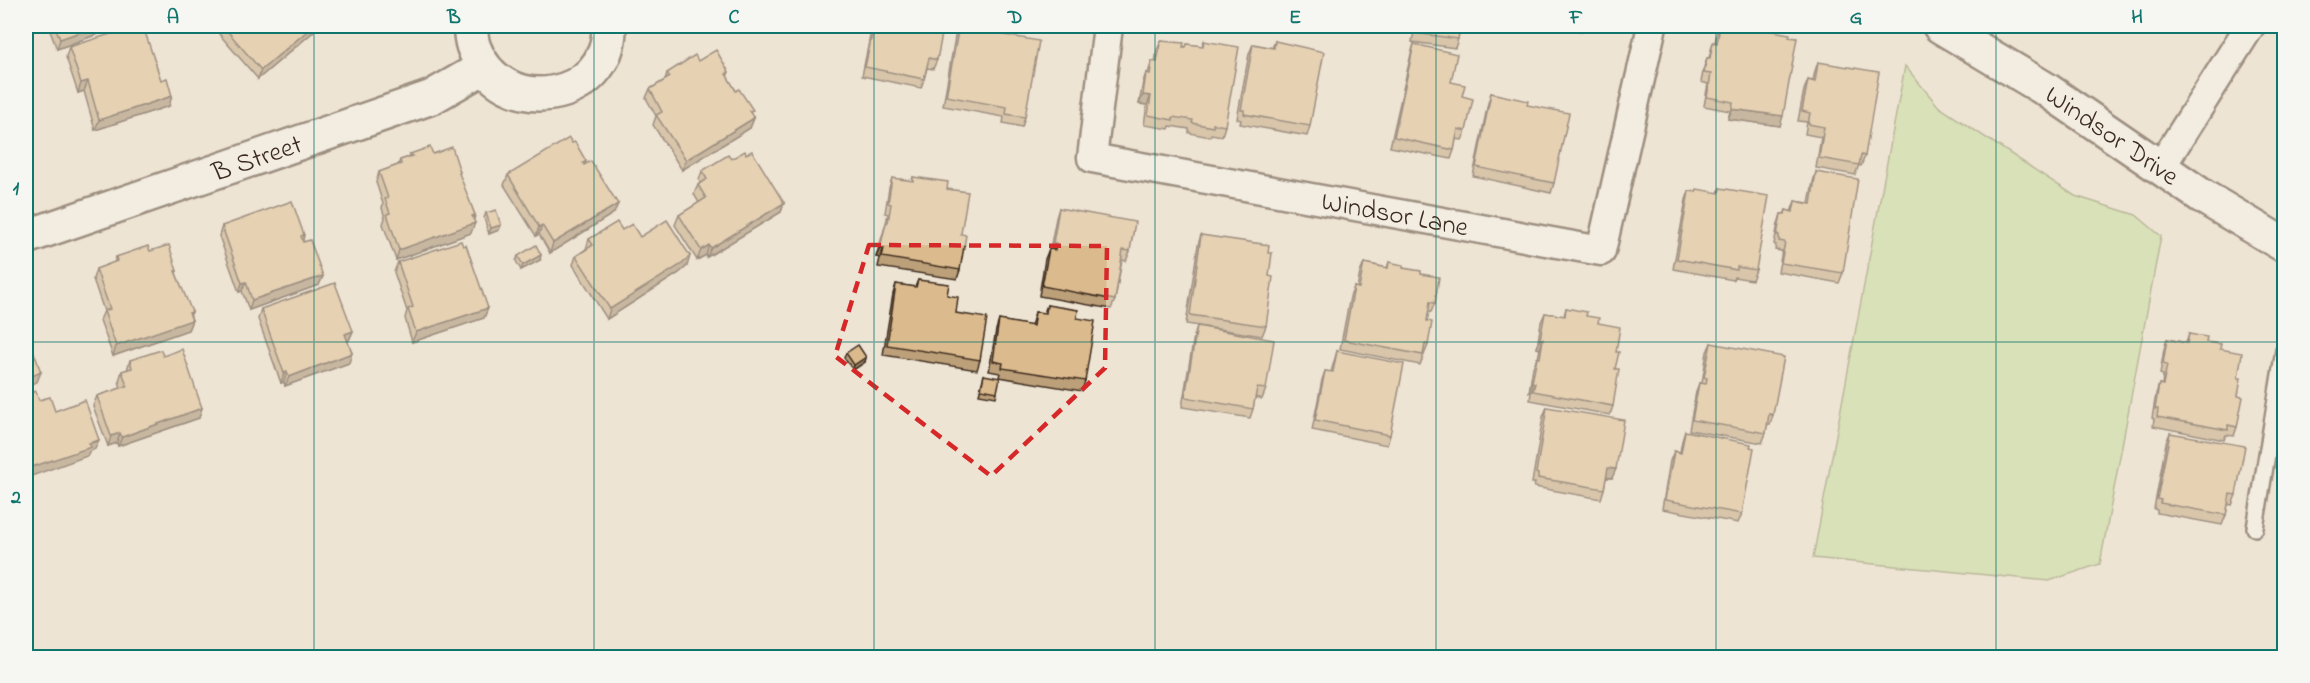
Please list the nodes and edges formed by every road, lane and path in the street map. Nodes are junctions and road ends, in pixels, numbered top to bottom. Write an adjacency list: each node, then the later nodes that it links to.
1 (470, 26): 7 (street)
2 (609, 26): 7 (street)
3 (1108, 26): 4 (street, Windsor Lane)
4 (1652, 26)
5 (1940, 26): 8 (street, Windsor Drive)
6 (2250, 26): 8 (street)
7 (484, 67): 9 (street, B Street)
8 (2160, 168): 10 (street, Windsor Drive)
9 (26, 237)
10 (2284, 245)
11 (2284, 350): 12 (lane)
12 (2255, 528)

